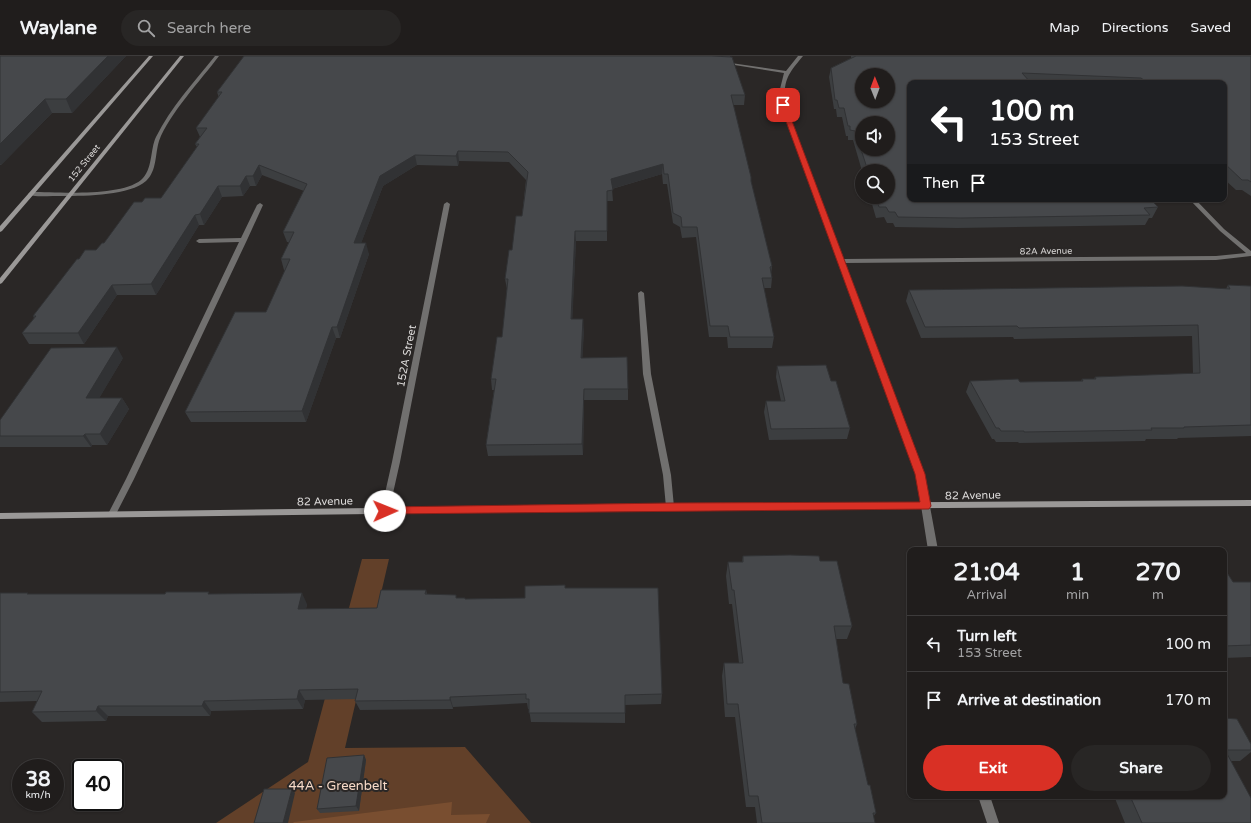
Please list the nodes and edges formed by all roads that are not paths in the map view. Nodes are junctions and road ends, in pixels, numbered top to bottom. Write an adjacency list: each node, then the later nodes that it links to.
1 (152, 56): 8 (main road, 152 Street)
2 (182, 56): 7 (main road, 152 Street)
3 (217, 56): 7 (street)
4 (802, 56): 6 (street)
5 (719, 63): 6 (street)
6 (786, 72): 16 (street)
7 (71, 193): 8 (street); 17 (main road, 152 Street)
8 (31, 194): 12 (main road, 152 Street)
9 (1195, 202): 15 (street)
10 (447, 204): 22 (street, 152A Street)
11 (260, 205): 13 (street)
12 (0, 230)
13 (244, 240): 14 (street); 23 (street)
14 (199, 241)
15 (1251, 254): 16 (street, 82A Avenue)
16 (840, 261): 20 (street)
17 (0, 282)
18 (641, 293): 21 (street)
19 (1251, 503): 20 (main road, 82 Avenue)
20 (926, 506): 21 (main road, 82 Avenue); 25 (street)
21 (670, 507): 22 (main road, 82 Avenue)
22 (385, 511): 23 (main road, 82 Avenue)
23 (112, 514): 24 (main road, 82 Avenue)
24 (0, 516)
25 (933, 547)
26 (985, 799): 27 (street)
27 (992, 823)

